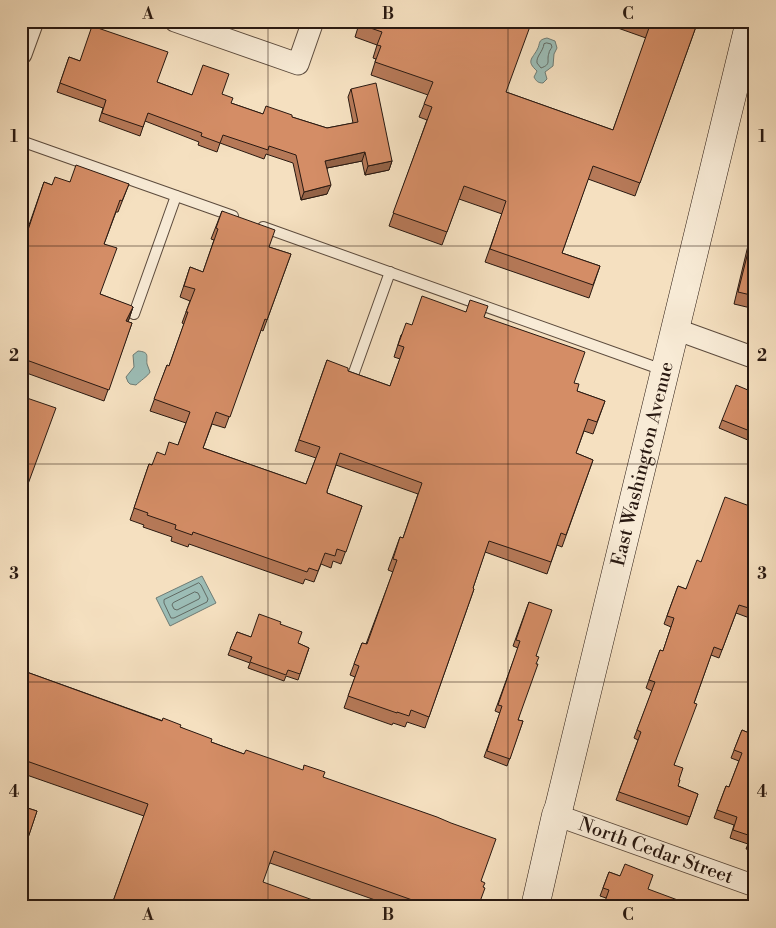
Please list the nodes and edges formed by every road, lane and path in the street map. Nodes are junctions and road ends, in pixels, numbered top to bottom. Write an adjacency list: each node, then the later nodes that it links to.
1 (33, 21): 5 (street)
2 (175, 21): 3 (street)
3 (313, 21)
4 (750, 21): 10 (main road, East Washington Avenue)
5 (21, 54)
6 (21, 141): 7 (lane)
7 (176, 196): 8 (lane); 9 (lane)
8 (390, 272): 12 (lane); 13 (lane)
9 (134, 314)
10 (675, 329): 11 (street); 12 (main road, East Washington Avenue)
11 (755, 358)
12 (664, 370): 14 (main road, East Washington Avenue)
13 (352, 378)
14 (556, 815): 15 (street, North Cedar Street); 16 (main road, East Washington Avenue)
15 (755, 886)
16 (535, 907)

